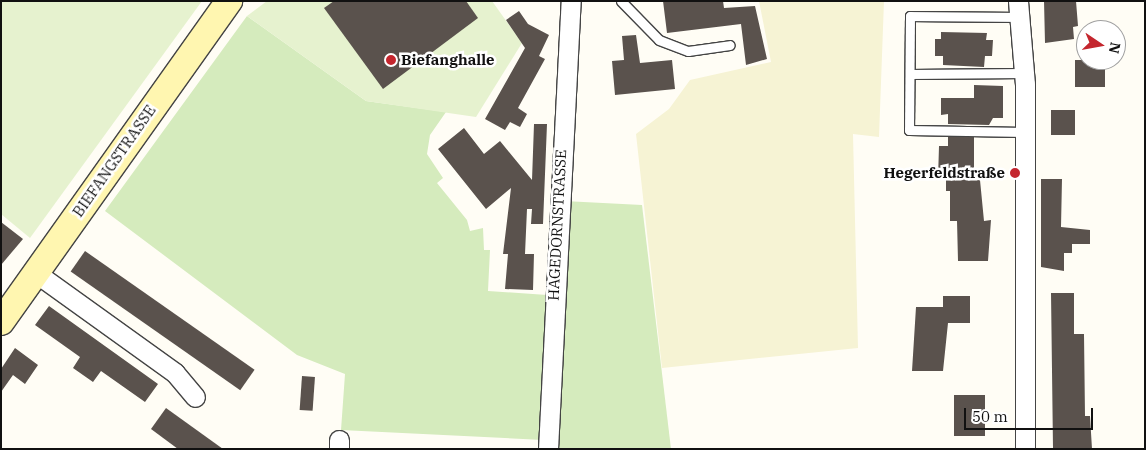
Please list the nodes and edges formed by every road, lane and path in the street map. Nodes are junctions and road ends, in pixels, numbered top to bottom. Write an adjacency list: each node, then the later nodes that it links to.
1 (229, 1): 9 (main road, BIEFANGSTRASSE)
2 (571, 1): 12 (street, HAGEDORNSTRASSE)
3 (621, 1): 5 (lane)
4 (1019, 9): 6 (street); 7 (lane)
5 (730, 45)
6 (1024, 73): 7 (lane); 8 (street)
7 (910, 74): 8 (lane)
8 (1025, 132): 13 (street)
9 (36, 273): 10 (main road, BIEFANGSTRASSE); 11 (street)
10 (1, 322)
11 (195, 396)
12 (548, 449)
13 (1025, 449)

